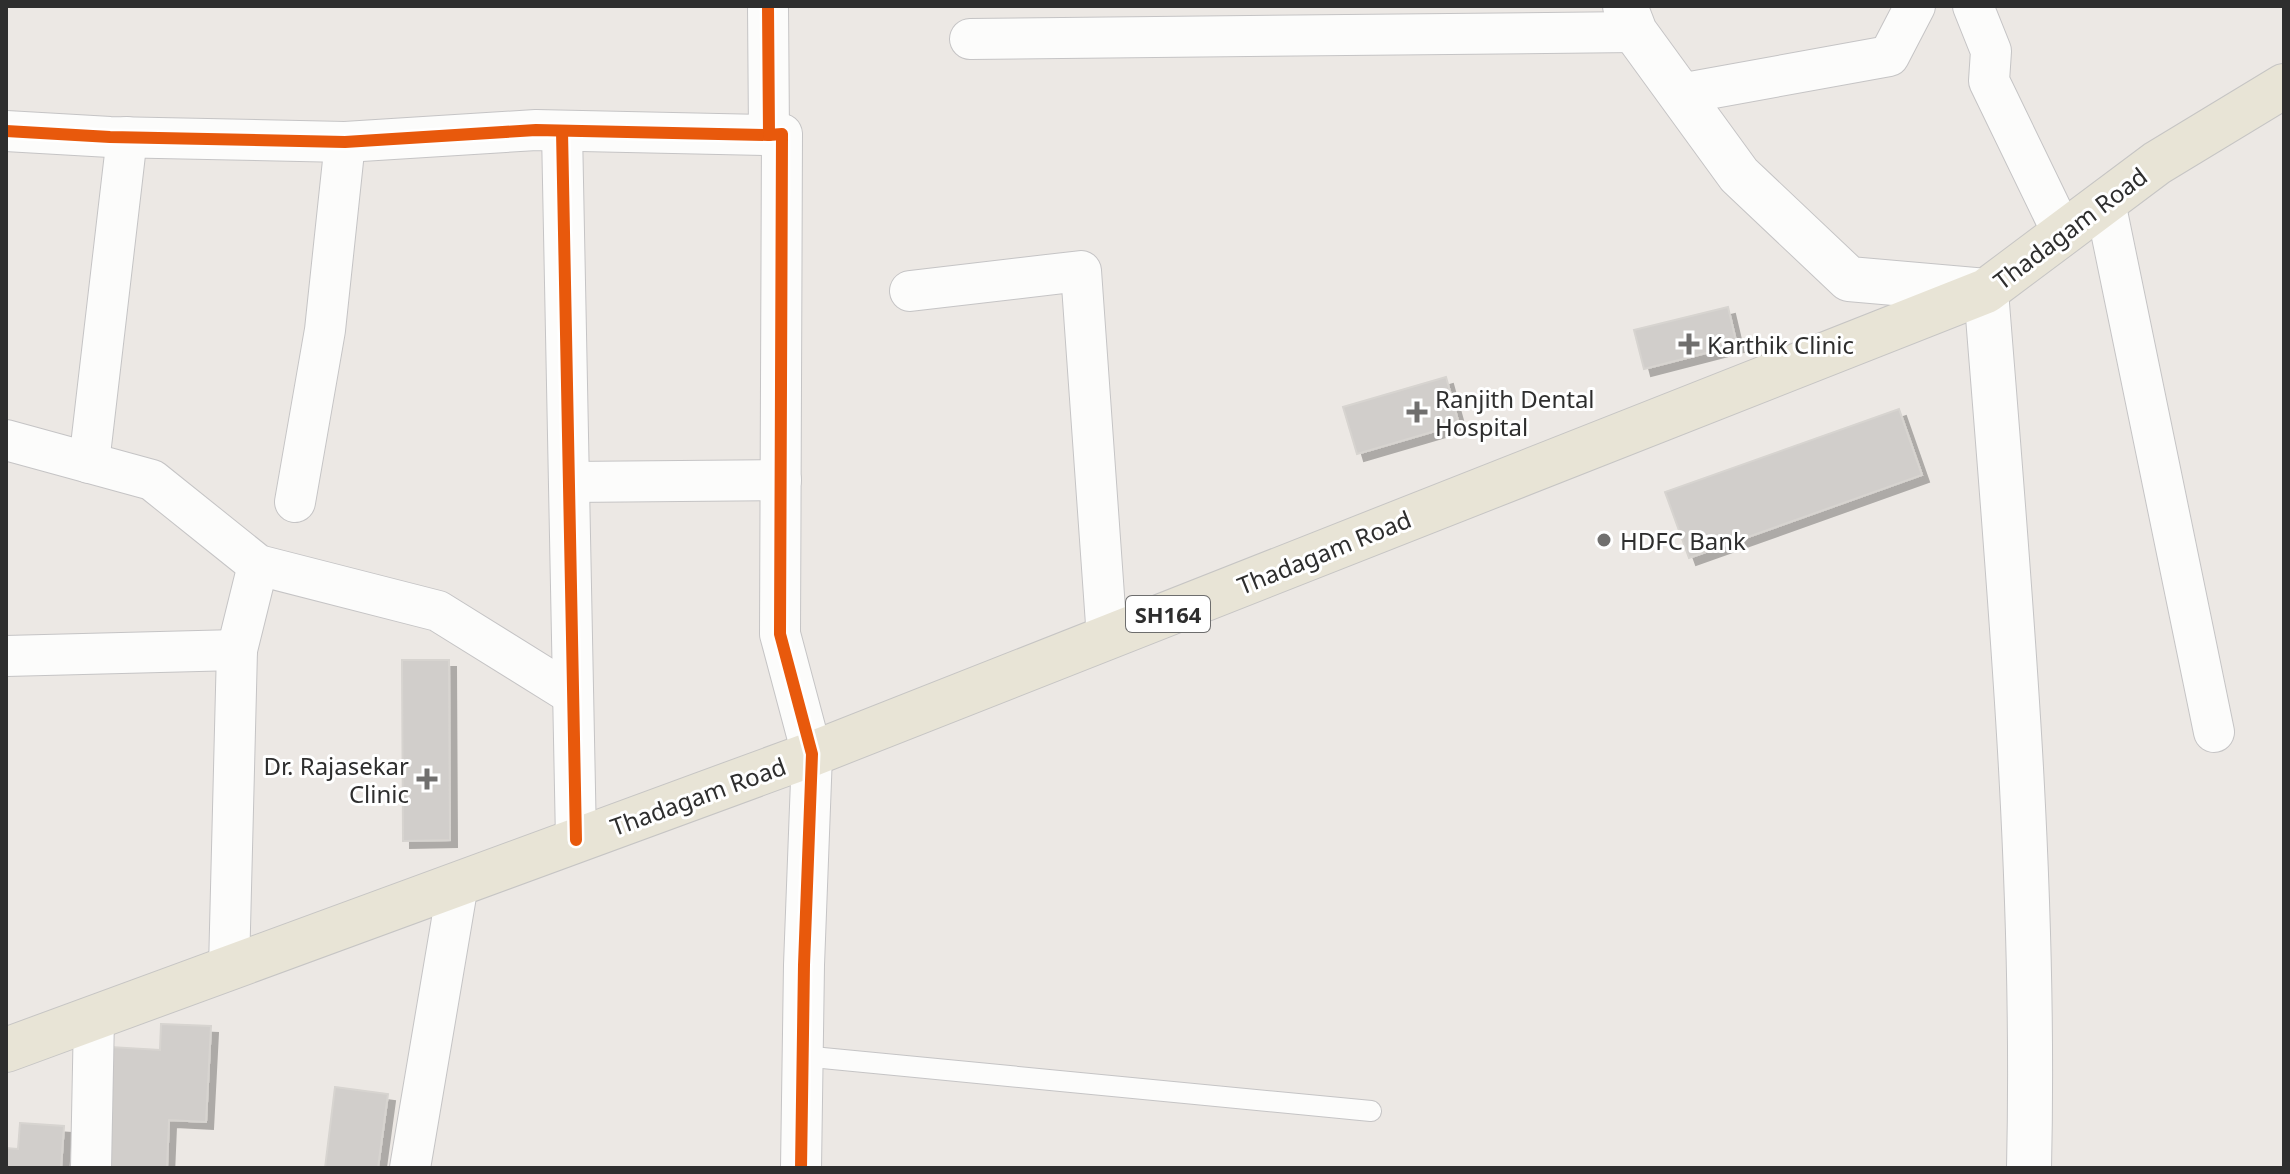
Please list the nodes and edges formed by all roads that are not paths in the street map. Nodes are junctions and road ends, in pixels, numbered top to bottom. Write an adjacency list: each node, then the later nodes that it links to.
1 (768, 6): 10 (street)
2 (1915, 6): 7 (street)
3 (1973, 6): 14 (street)
4 (1630, 19): 5 (street); 7 (main road)
5 (970, 39)
6 (2284, 86): 13 (main road, Thadagam Road / SH164)
7 (1680, 94): 16 (main road)
8 (6, 131): 11 (street)
9 (562, 131): 10 (street); 12 (street); 20 (street)
10 (769, 135): 19 (street)
11 (127, 137): 12 (street); 18 (street)
12 (345, 142): 21 (street)
13 (2105, 202): 14 (main road, Thadagam Road / SH164); 27 (street)
14 (2063, 234): 16 (main road, Thadagam Road / SH164)
15 (910, 291): 23 (street)
16 (1986, 291): 23 (main road, Thadagam Road / SH164); 39 (main road)
17 (6, 440): 18 (street)
18 (89, 463): 22 (street)
19 (781, 480): 20 (street); 28 (street)
20 (569, 482): 26 (street)
21 (295, 502)
22 (258, 565): 24 (street); 26 (street)
23 (1107, 638): 28 (main road, Thadagam Road / SH164)
24 (237, 650): 25 (street); 31 (street)
25 (6, 656)
26 (573, 695): 29 (street)
27 (2214, 732)
28 (812, 754): 29 (main road, Thadagam Road / SH164); 34 (street)
29 (576, 840): 30 (main road, Thadagam Road / SH164)
30 (458, 884): 31 (main road, Thadagam Road / SH164); 37 (street)
31 (229, 968): 32 (main road, Thadagam Road / SH164)
32 (94, 1017): 33 (main road, Thadagam Road / SH164); 36 (street)
33 (6, 1050)
34 (802, 1056): 35 (lane); 38 (street)
35 (1371, 1111)
36 (91, 1168)
37 (410, 1168)
38 (801, 1168)
39 (2029, 1168)

